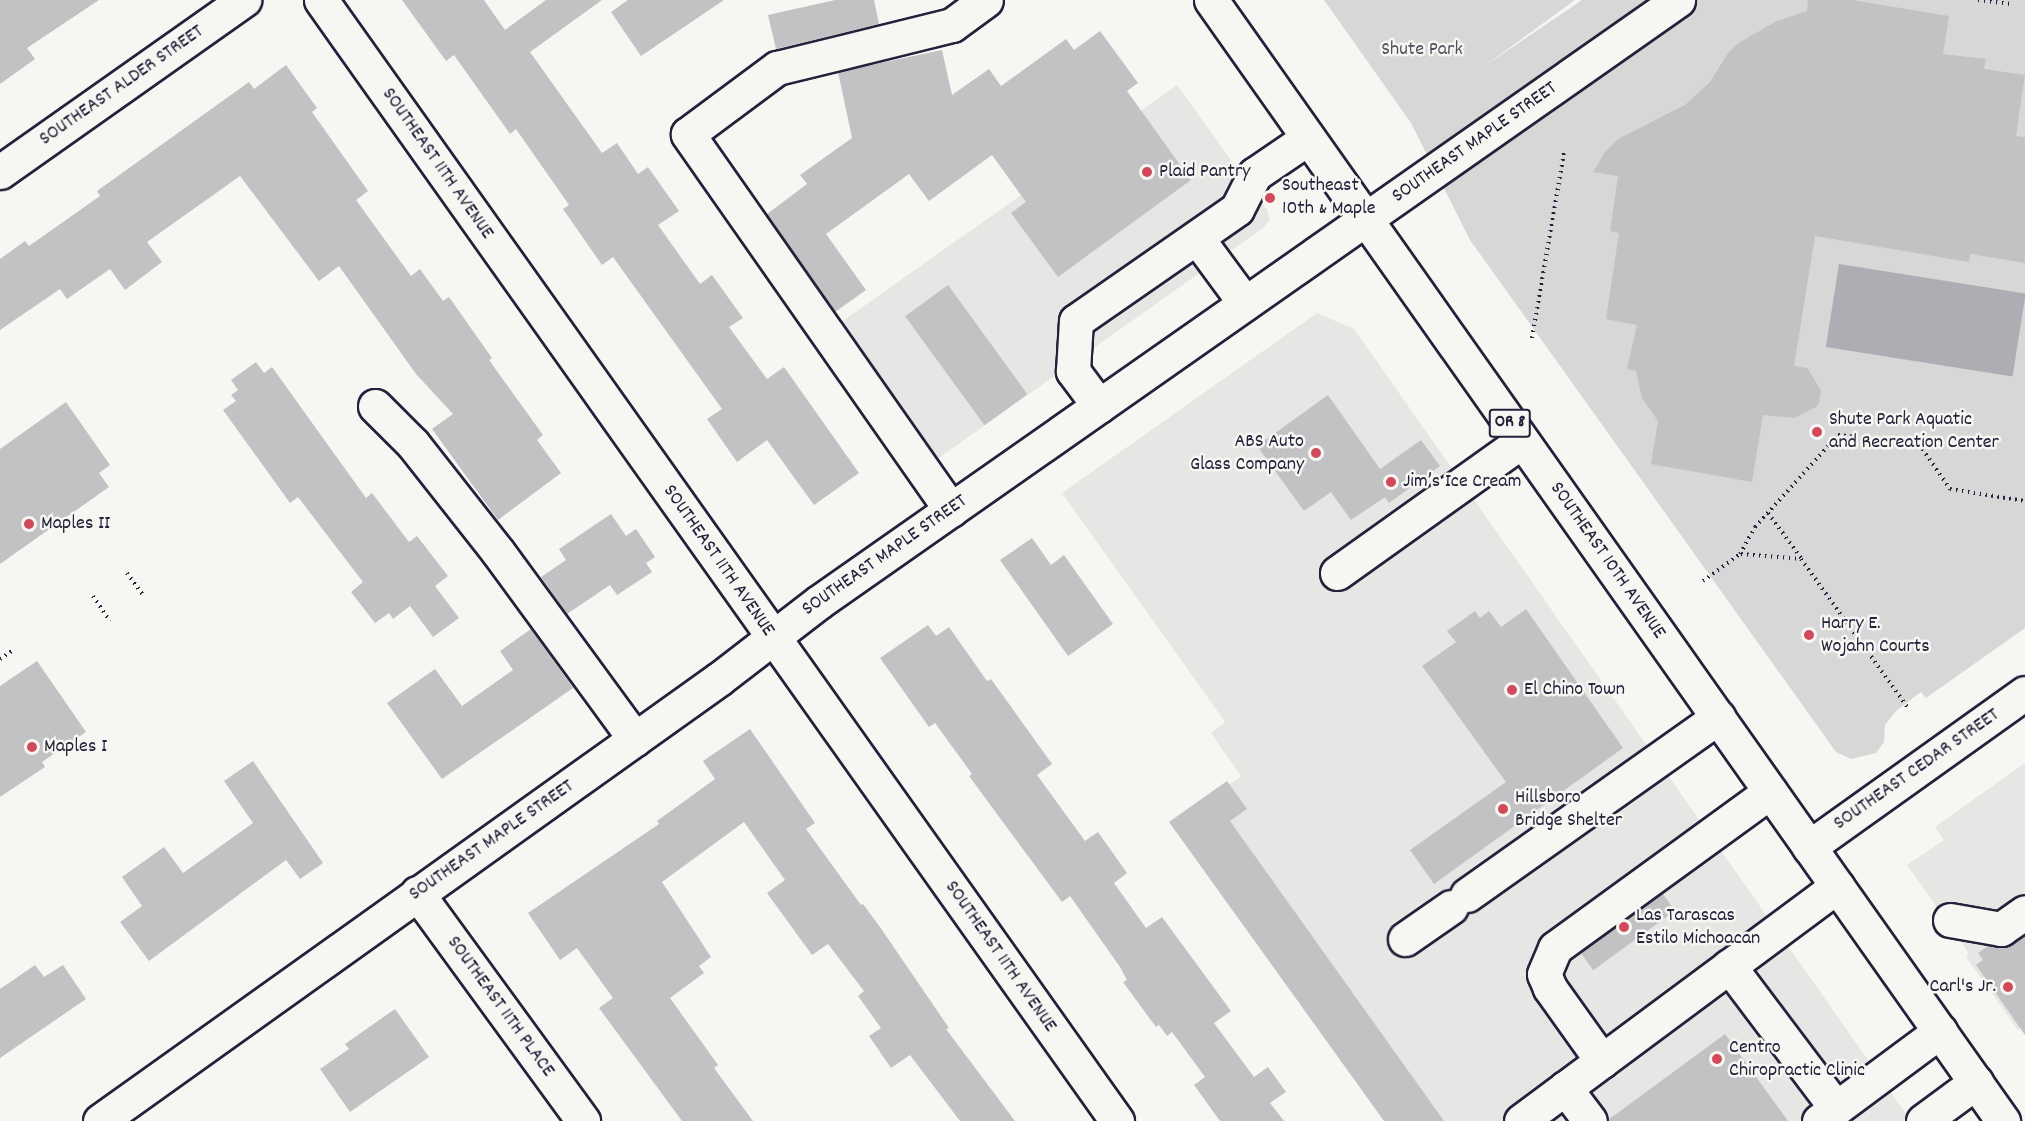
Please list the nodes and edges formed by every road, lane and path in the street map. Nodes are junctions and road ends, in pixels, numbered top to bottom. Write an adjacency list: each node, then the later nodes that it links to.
1 (244, 0): 10 (street, SOUTHEAST ALDER STREET)
2 (321, 0): 29 (street, SOUTHEAST 11TH AVENUE)
3 (986, 0): 19 (street)
4 (1211, 0): 8 (street, SOUTHEAST 10TH AVENUE / OR 8)
5 (1678, 0): 11 (street, SOUTHEAST MAPLE STREET)
6 (1978, 0): 7 (path)
7 (2011, 4)
8 (1308, 138): 11 (street, SOUTHEAST 10TH AVENUE / OR 8); 12 (street)
9 (1564, 153): 14 (path)
10 (0, 172)
11 (1366, 219): 13 (street, SOUTHEAST MAPLE STREET); 17 (street, SOUTHEAST 10TH AVENUE / OR 8)
12 (1197, 238): 13 (street); 16 (street)
13 (1245, 303): 16 (street, SOUTHEAST MAPLE STREET)
14 (1532, 338)
15 (375, 406): 35 (street)
16 (1099, 406): 19 (street, SOUTHEAST MAPLE STREET)
17 (1522, 441): 24 (street); 34 (street, SOUTHEAST 10TH AVENUE / OR 8)
18 (2025, 501): 20 (path)
19 (951, 510): 29 (street, SOUTHEAST MAPLE STREET)
20 (1768, 513): 21 (path); 22 (path)
21 (1740, 554): 22 (path); 25 (path)
22 (1802, 559): 33 (path)
23 (127, 573): 27 (path)
24 (1337, 573)
25 (1703, 581)
26 (93, 596): 28 (path)
27 (144, 596)
28 (110, 621)
29 (772, 638): 35 (street, SOUTHEAST MAPLE STREET); 51 (street, SOUTHEAST 11TH AVENUE)
30 (12, 651): 31 (path)
31 (0, 659)
32 (2025, 693): 37 (street, SOUTHEAST CEDAR STREET)
33 (1908, 708)
34 (1718, 717): 36 (street, SOUTHEAST 10TH AVENUE / OR 8); 42 (street)
35 (635, 739): 39 (street, SOUTHEAST MAPLE STREET)
36 (1770, 792): 37 (street, SOUTHEAST 10TH AVENUE / OR 8); 45 (street)
37 (1809, 847): 38 (street, SOUTHEAST 10TH AVENUE / OR 8)
38 (1837, 886): 43 (street); 44 (street, SOUTHEAST 10TH AVENUE / OR 8)
39 (417, 893): 49 (street, SOUTHEAST MAPLE STREET); 50 (street, SOUTHEAST 11TH PLACE)
40 (2025, 912): 41 (street)
41 (1950, 920)
42 (1405, 939)
43 (1729, 966): 45 (street); 48 (street)
44 (1940, 1031): 46 (street, SOUTHEAST 10TH AVENUE / OR 8); 48 (street)
45 (1602, 1061): 47 (street)
46 (1976, 1082): 54 (street); 55 (street, SOUTHEAST 10TH AVENUE / OR 8)
47 (1565, 1088): 52 (street); 53 (street)
48 (1828, 1115)
49 (99, 1121)
50 (583, 1121)
51 (1117, 1121)
52 (1521, 1121)
53 (1590, 1121)
54 (1923, 1121)
55 (2004, 1121)

